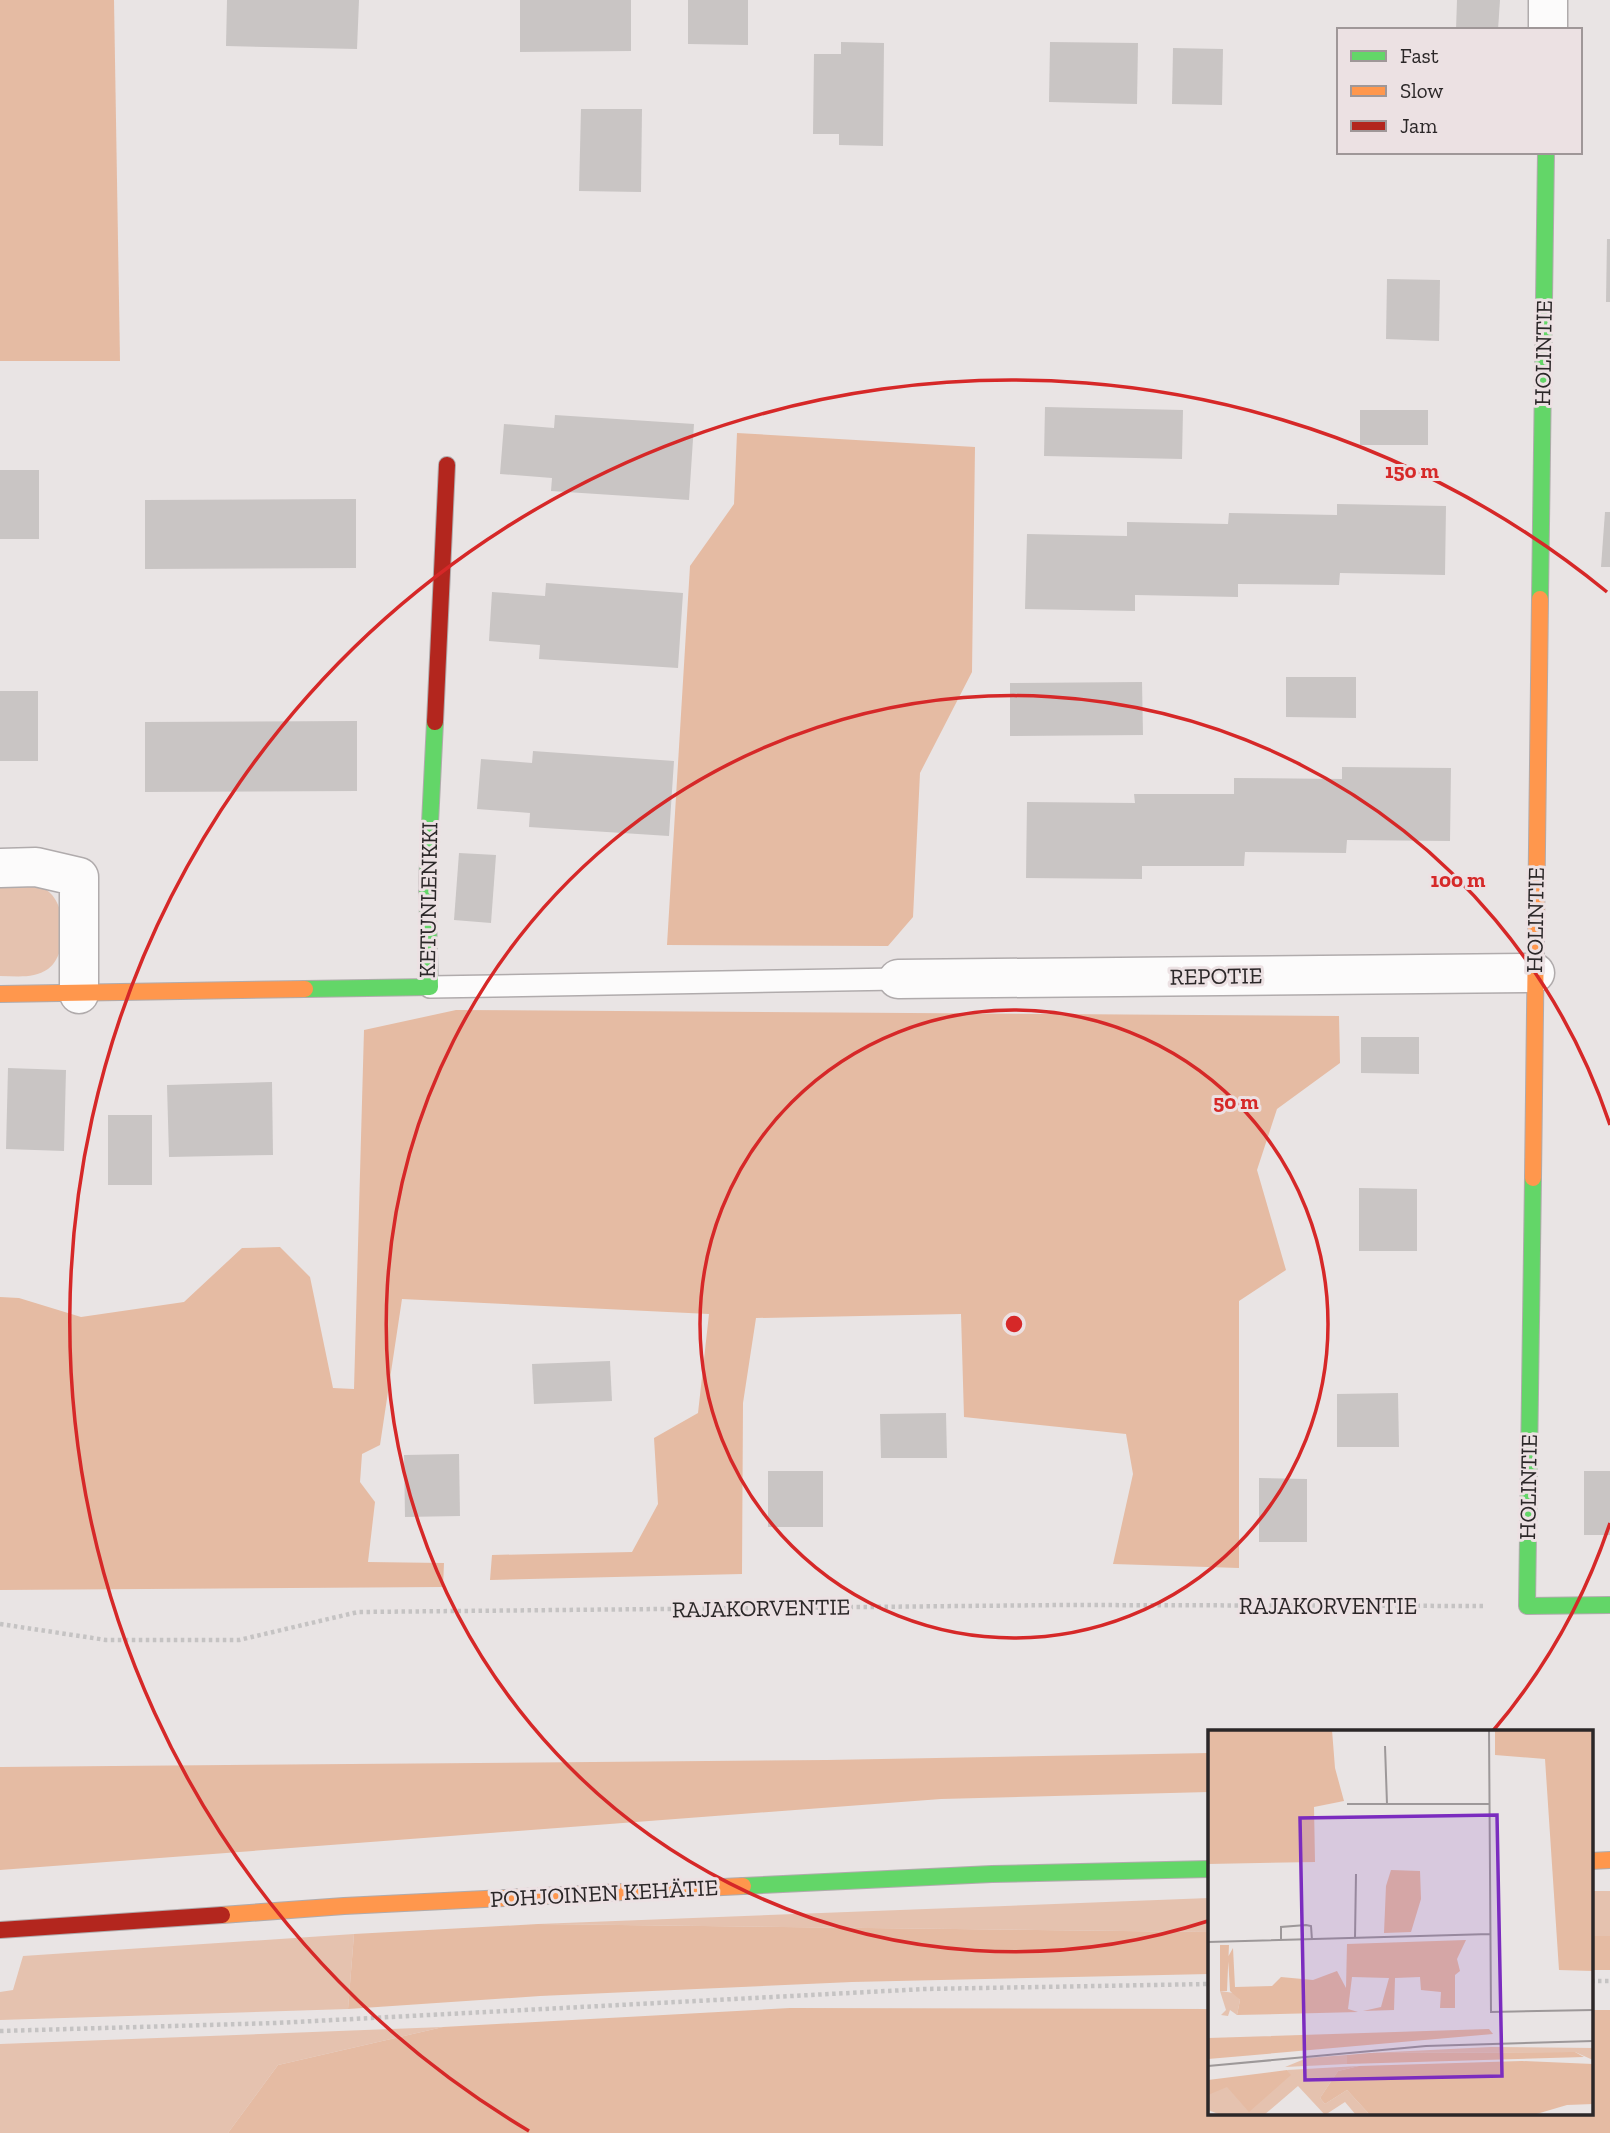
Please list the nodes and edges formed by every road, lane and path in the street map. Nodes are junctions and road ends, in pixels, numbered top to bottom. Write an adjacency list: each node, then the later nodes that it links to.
1 (1548, 0): 2 (street)
2 (1548, 28)
3 (1546, 154): 6 (street, HOLINTIE)
4 (447, 465): 8 (street, KETUNLENKKI)
5 (0, 867): 10 (street)
6 (1535, 973): 7 (street, REPOTIE); 12 (street, HOLINTIE)
7 (898, 979): 8 (lane)
8 (430, 987): 10 (street, KETUNLENKKI)
9 (0, 994): 10 (street, KETUNLENKKI)
10 (79, 994)
11 (1610, 1605): 12 (street)
12 (1527, 1606): 13 (path, RAJAKORVENTIE)
13 (0, 1624)
14 (1592, 1860): 15 (street)
15 (1610, 1860)
16 (1208, 1868): 17 (street, POHJOINEN KEHÄTIE)
17 (0, 1930)
18 (1592, 1981): 19 (path)
19 (1610, 1981)
20 (1208, 1984): 21 (path)
21 (0, 2031)

